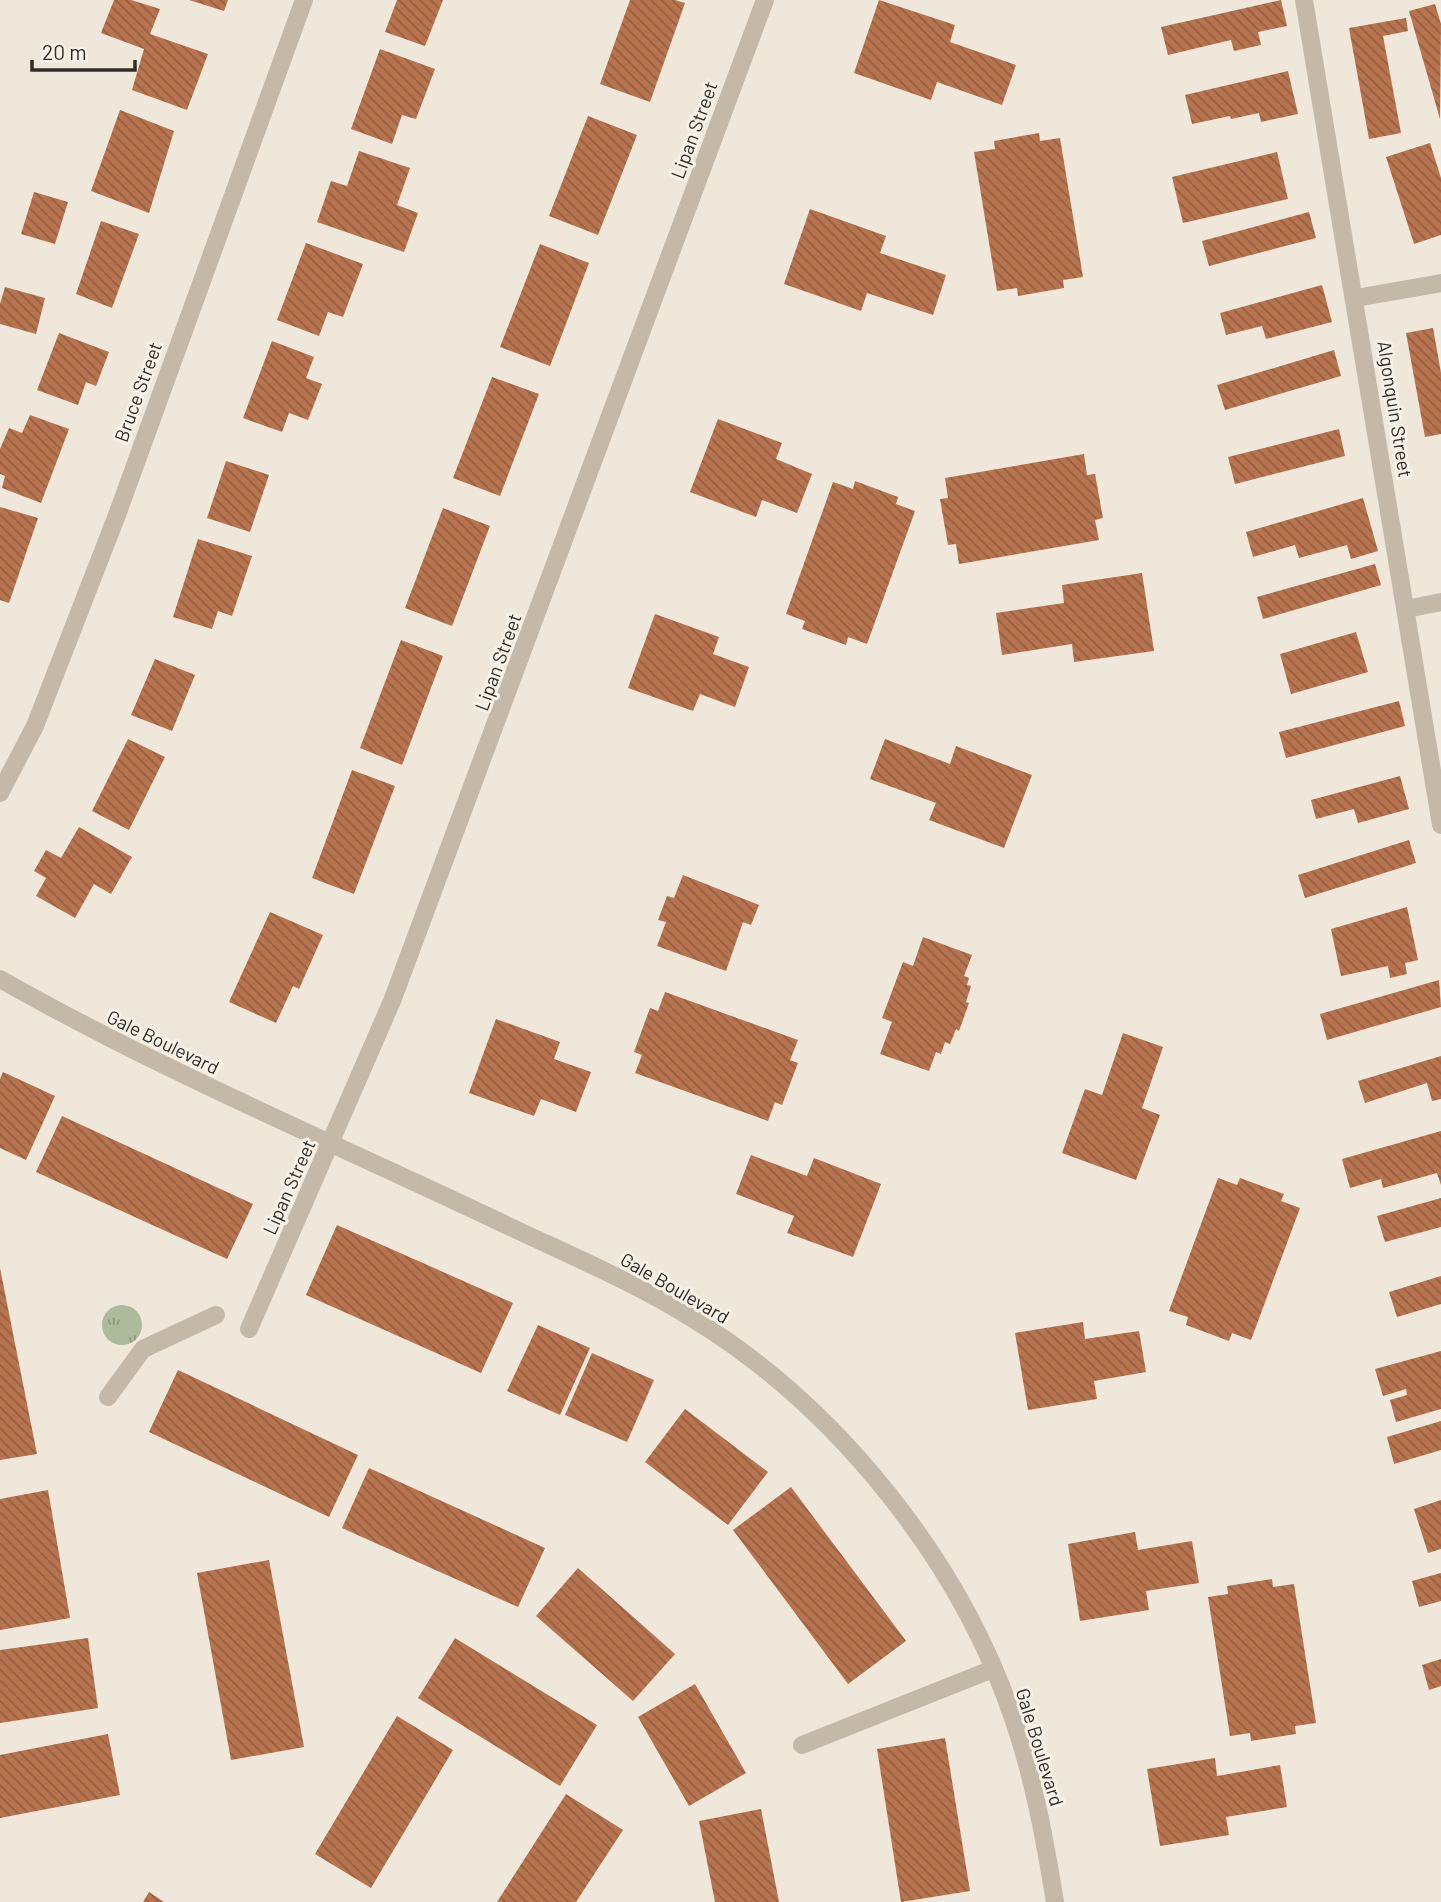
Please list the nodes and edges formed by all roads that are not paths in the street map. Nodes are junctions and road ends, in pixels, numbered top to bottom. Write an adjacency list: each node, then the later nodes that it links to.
1 (304, 0): 8 (street, Bruce Street)
2 (765, 0): 11 (street, Lipan Street)
3 (1304, 0): 5 (street, Algonquin Street)
4 (1441, 283): 5 (street)
5 (1356, 298): 7 (street, Algonquin Street)
6 (1441, 602): 7 (street)
7 (1406, 609): 9 (street, Algonquin Street)
8 (0, 793)
9 (1441, 825)
10 (0, 979): 11 (street, Gale Boulevard)
11 (331, 1144): 13 (street, Lipan Street); 15 (street, Gale Boulevard)
12 (216, 1315): 14 (street)
13 (250, 1329)
14 (108, 1397)
15 (993, 1669): 16 (street); 17 (street, Gale Boulevard)
16 (802, 1745)
17 (1055, 1902)

